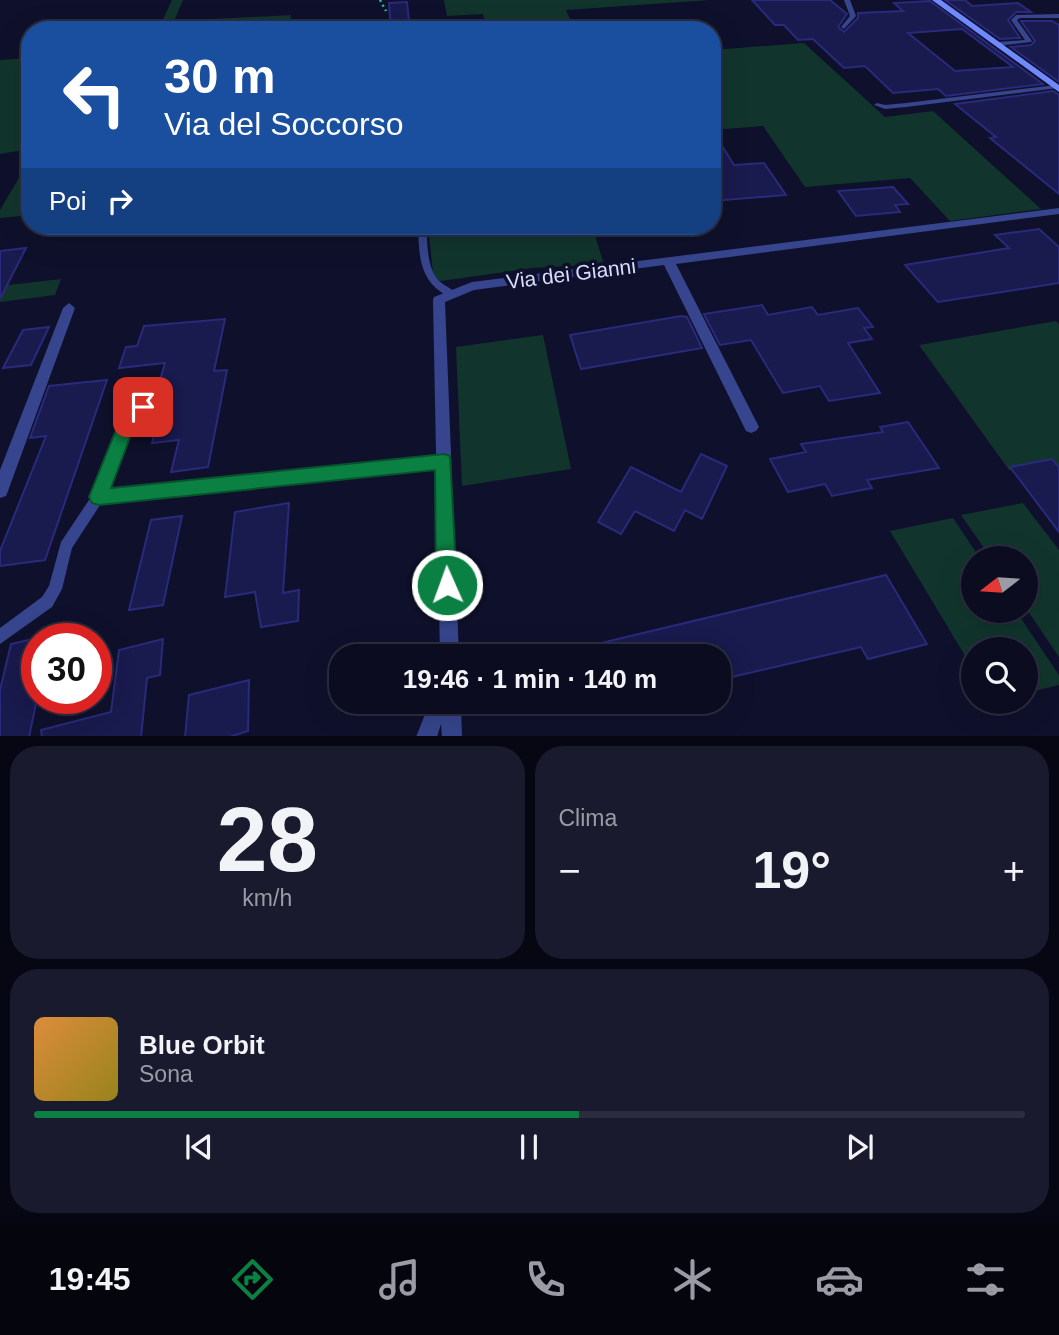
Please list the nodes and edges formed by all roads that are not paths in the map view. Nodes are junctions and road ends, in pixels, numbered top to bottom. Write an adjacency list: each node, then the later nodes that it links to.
1 (847, 0): 4 (lane)
2 (936, 0): 5 (street)
3 (1059, 16): 5 (lane)
4 (844, 27)
5 (997, 44): 6 (street)
6 (1058, 88): 7 (lane)
7 (877, 105)
8 (1059, 211): 10 (street, Via dei Gianni)
9 (423, 235): 11 (lane)
10 (668, 261): 11 (street, Via dei Gianni); 14 (street)
11 (453, 294): 15 (street)
12 (69, 308): 16 (street)
13 (143, 407): 17 (lane)
14 (751, 427)
15 (444, 462): 17 (lane); 19 (street)
16 (0, 491)
17 (99, 497): 18 (lane)
18 (0, 637)
19 (449, 644)
20 (435, 714): 22 (street)
21 (451, 714): 23 (street)
22 (426, 736)
23 (452, 736)

